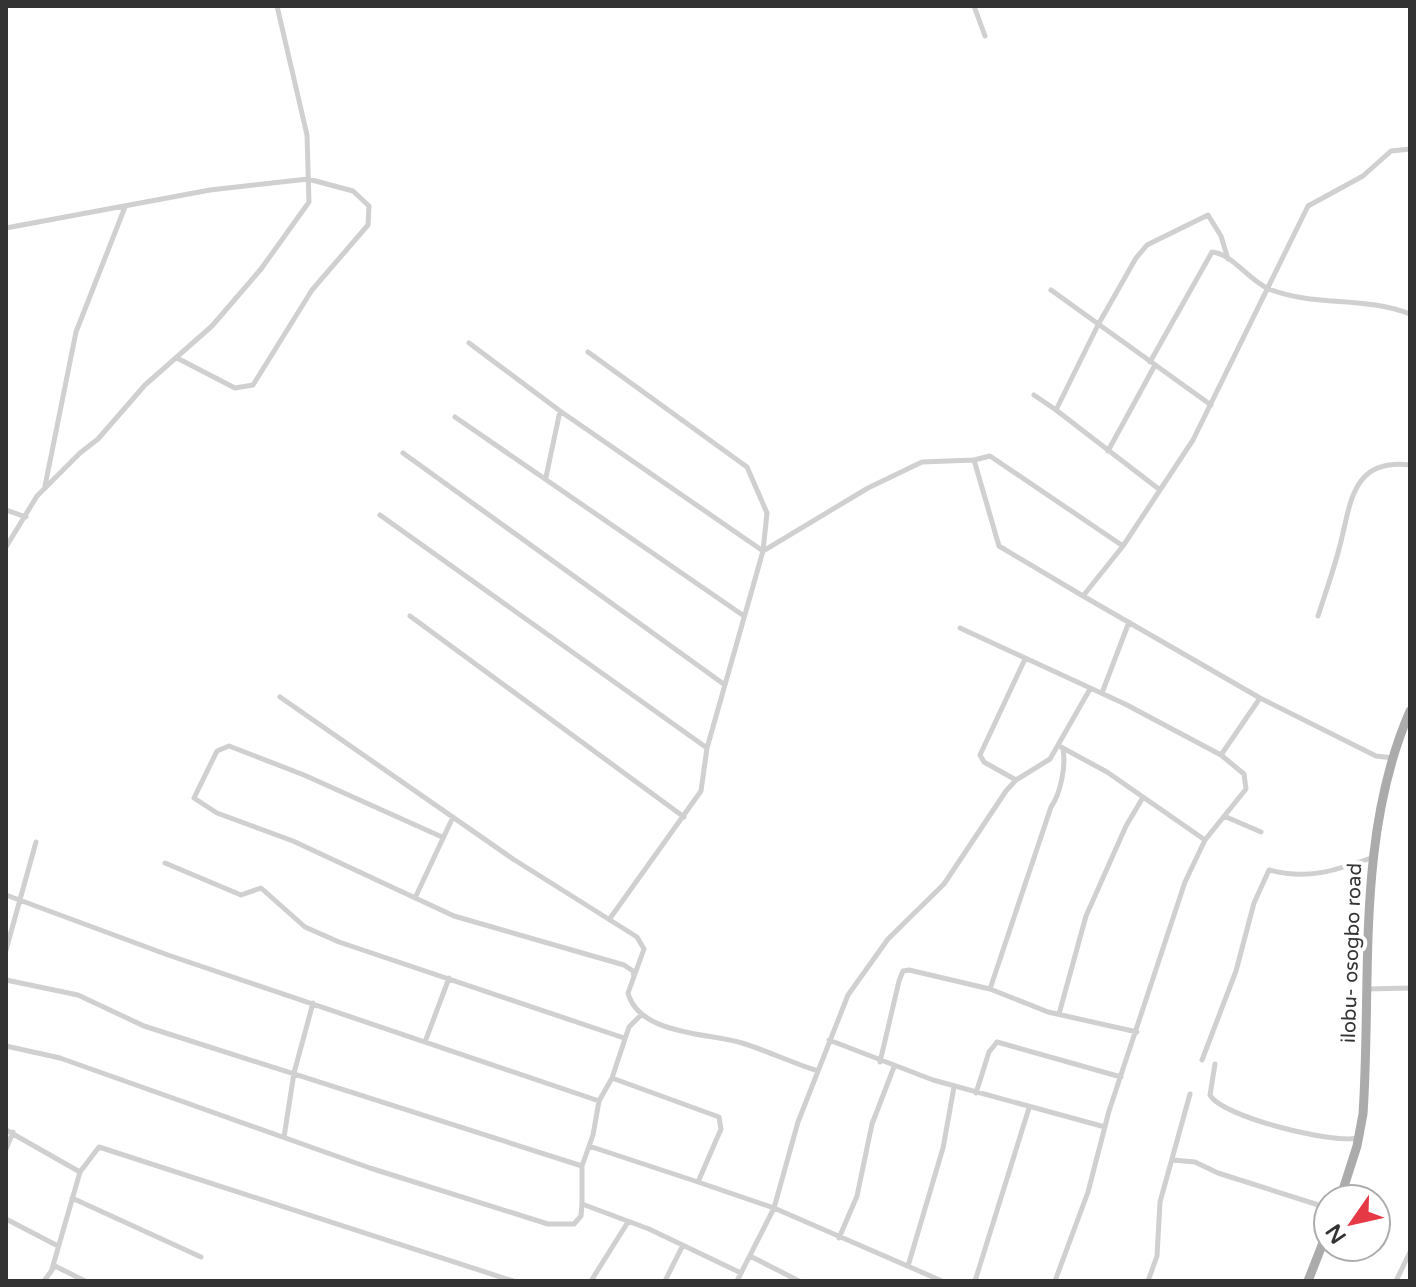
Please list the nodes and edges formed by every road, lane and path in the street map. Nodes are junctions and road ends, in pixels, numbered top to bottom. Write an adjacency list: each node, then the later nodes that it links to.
1 (277, 6): 5 (street)
2 (974, 6): 3 (street)
3 (985, 36)
4 (1410, 149): 9 (street)
5 (308, 179): 6 (street); 15 (street); 15 (street)
6 (125, 207): 7 (street); 27 (street)
7 (6, 228)
8 (1228, 259): 9 (street); 12 (street); 16 (street)
9 (1266, 288): 11 (street); 18 (street)
10 (1051, 290): 12 (street)
11 (1410, 314)
12 (1098, 325): 16 (street); 19 (street)
13 (469, 343): 20 (street)
14 (588, 352): 34 (street)
15 (177, 358): 27 (street)
16 (1153, 364): 18 (street); 22 (street)
17 (1034, 395): 19 (street)
18 (1211, 405): 28 (street)
19 (1056, 410): 22 (street)
20 (560, 411): 26 (street); 34 (street)
21 (455, 417): 26 (street)
22 (1108, 451): 28 (street)
23 (403, 453): 42 (street)
24 (974, 460): 32 (street); 34 (street); 35 (street)
25 (1410, 465): 38 (street)
26 (546, 477): 37 (street)
27 (45, 487): 31 (street)
28 (1160, 490): 32 (street)
29 (6, 510): 31 (street)
30 (380, 515): 49 (street)
31 (26, 517): 33 (street)
32 (1123, 546): 35 (street)
33 (6, 547)
34 (763, 551): 37 (street)
35 (1083, 596): 39 (street)
36 (410, 616): 56 (street)
37 (744, 616): 42 (street)
38 (1318, 616)
39 (1129, 622): 44 (street); 46 (street)
40 (960, 628): 41 (street)
41 (1025, 659): 43 (street); 52 (street)
42 (725, 685): 49 (street)
43 (1090, 689): 44 (street); 48 (street)
44 (1102, 693): 50 (street)
45 (280, 697): 55 (street)
46 (1260, 698): 50 (street); 51 (street)
47 (1410, 711): 51 (main road, ilobu- osogbo road)
48 (1060, 746): 52 (street); 53 (street); 72 (street)
49 (707, 748): 56 (street)
50 (1221, 755): 54 (street)
51 (1394, 758): 61 (main road, ilobu- osogbo road)
52 (1016, 780): 79 (street)
53 (1142, 799): 59 (street); 76 (street)
54 (1224, 816): 57 (street); 59 (street)
55 (453, 817): 58 (street); 66 (street)
56 (684, 817): 66 (street)
57 (1261, 832)
58 (442, 837): 64 (street); 64 (street)
59 (1205, 840): 77 (street)
60 (36, 842): 65 (street)
61 (1371, 858): 73 (main road, ilobu- osogbo road); 82 (street)
62 (165, 863): 69 (street)
63 (6, 895): 65 (street)
64 (415, 898): 68 (street)
65 (20, 900): 67 (street); 74 (street)
66 (611, 917): 68 (street)
67 (6, 950)
68 (634, 977): 75 (street)
69 (449, 978): 78 (street); 80 (street)
70 (6, 980): 87 (street)
71 (1410, 988): 73 (street)
72 (990, 989): 76 (street); 83 (street)
73 (1368, 989): 98 (main road, ilobu- osogbo road)
74 (313, 1003): 80 (street); 87 (street)
75 (642, 1014): 78 (street); 86 (street)
76 (1059, 1014): 77 (street)
77 (1137, 1032): 88 (street)
78 (624, 1038): 89 (street)
79 (829, 1040): 83 (street); 86 (street)
80 (425, 1042): 93 (street)
81 (6, 1046): 97 (street)
82 (1202, 1060)
83 (880, 1062): 85 (street)
84 (1215, 1064): 98 (street)
85 (894, 1067): 90 (street); 112 (street)
86 (818, 1071): 109 (street)
87 (294, 1073): 97 (street); 102 (street)
88 (1121, 1077): 91 (street); 95 (street)
89 (612, 1078): 93 (street); 104 (street)
90 (954, 1087): 91 (street); 118 (street)
91 (976, 1093): 94 (street)
92 (1190, 1094): 101 (street)
93 (599, 1101): 99 (street)
94 (1029, 1108): 95 (street); 129 (street)
95 (1105, 1127): 130 (street)
96 (9, 1131): 100 (street); 103 (street)
97 (284, 1137): 108 (street)
98 (1359, 1138): 105 (main road, ilobu- osogbo road)
99 (589, 1146): 102 (street); 104 (street)
100 (6, 1149)
101 (1173, 1160): 107 (street); 131 (street)
102 (582, 1166): 108 (street)
103 (80, 1172): 106 (street); 123 (street)
104 (698, 1182): 109 (street)
105 (1345, 1183)
106 (72, 1198): 113 (street); 117 (street)
107 (1312, 1203)
108 (582, 1204): 111 (street)
109 (774, 1208): 112 (street); 116 (street)
110 (6, 1219): 113 (street)
111 (628, 1222): 114 (street); 124 (street)
112 (839, 1238): 118 (street)
113 (58, 1246): 119 (street)
114 (682, 1247): 120 (street); 125 (street)
115 (1410, 1252): 132 (street)
116 (750, 1256): 120 (street); 127 (street)
117 (201, 1257)
118 (908, 1266): 128 (street)
119 (52, 1269): 121 (street); 122 (street)
120 (741, 1273): 126 (street)
121 (44, 1281)
122 (85, 1281)
123 (513, 1281)
124 (591, 1281)
125 (665, 1281)
126 (737, 1281)
127 (799, 1281)
128 (942, 1281)
129 (975, 1281)
130 (1055, 1281)
131 (1148, 1281)
132 (1396, 1281)

